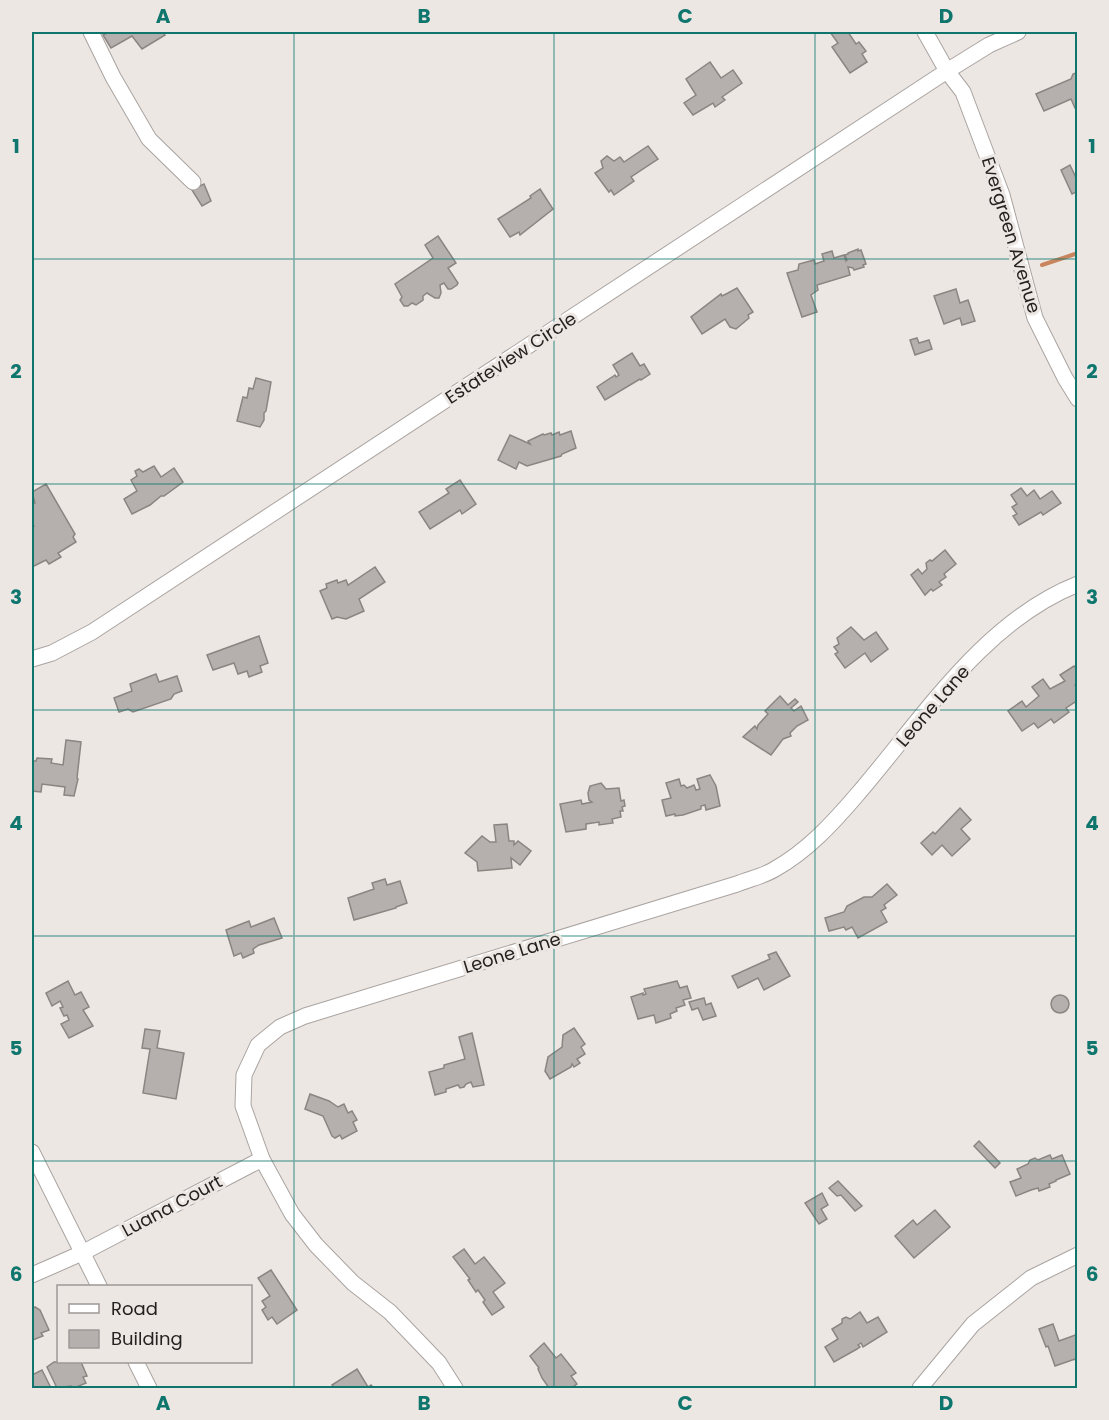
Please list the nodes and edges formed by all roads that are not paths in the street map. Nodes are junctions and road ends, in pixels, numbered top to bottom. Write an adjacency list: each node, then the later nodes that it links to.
1 (91, 32): 5 (street)
2 (925, 32): 4 (street)
3 (1018, 32): 4 (street, Estateview Circle)
4 (947, 71): 6 (street, Evergreen Avenue); 8 (street, Estateview Circle)
5 (193, 182)
6 (1077, 399)
7 (1077, 584): 10 (street, Leone Lane)
8 (32, 659)
9 (32, 1152): 11 (street)
10 (262, 1159): 11 (street, Luana Court); 17 (street, Leone Lane)
11 (82, 1253): 13 (street, Luana Court); 14 (street)
12 (1077, 1255): 18 (street)
13 (32, 1275)
14 (98, 1285)
15 (136, 1363): 16 (street)
16 (149, 1389)
17 (455, 1389)
18 (920, 1389)

